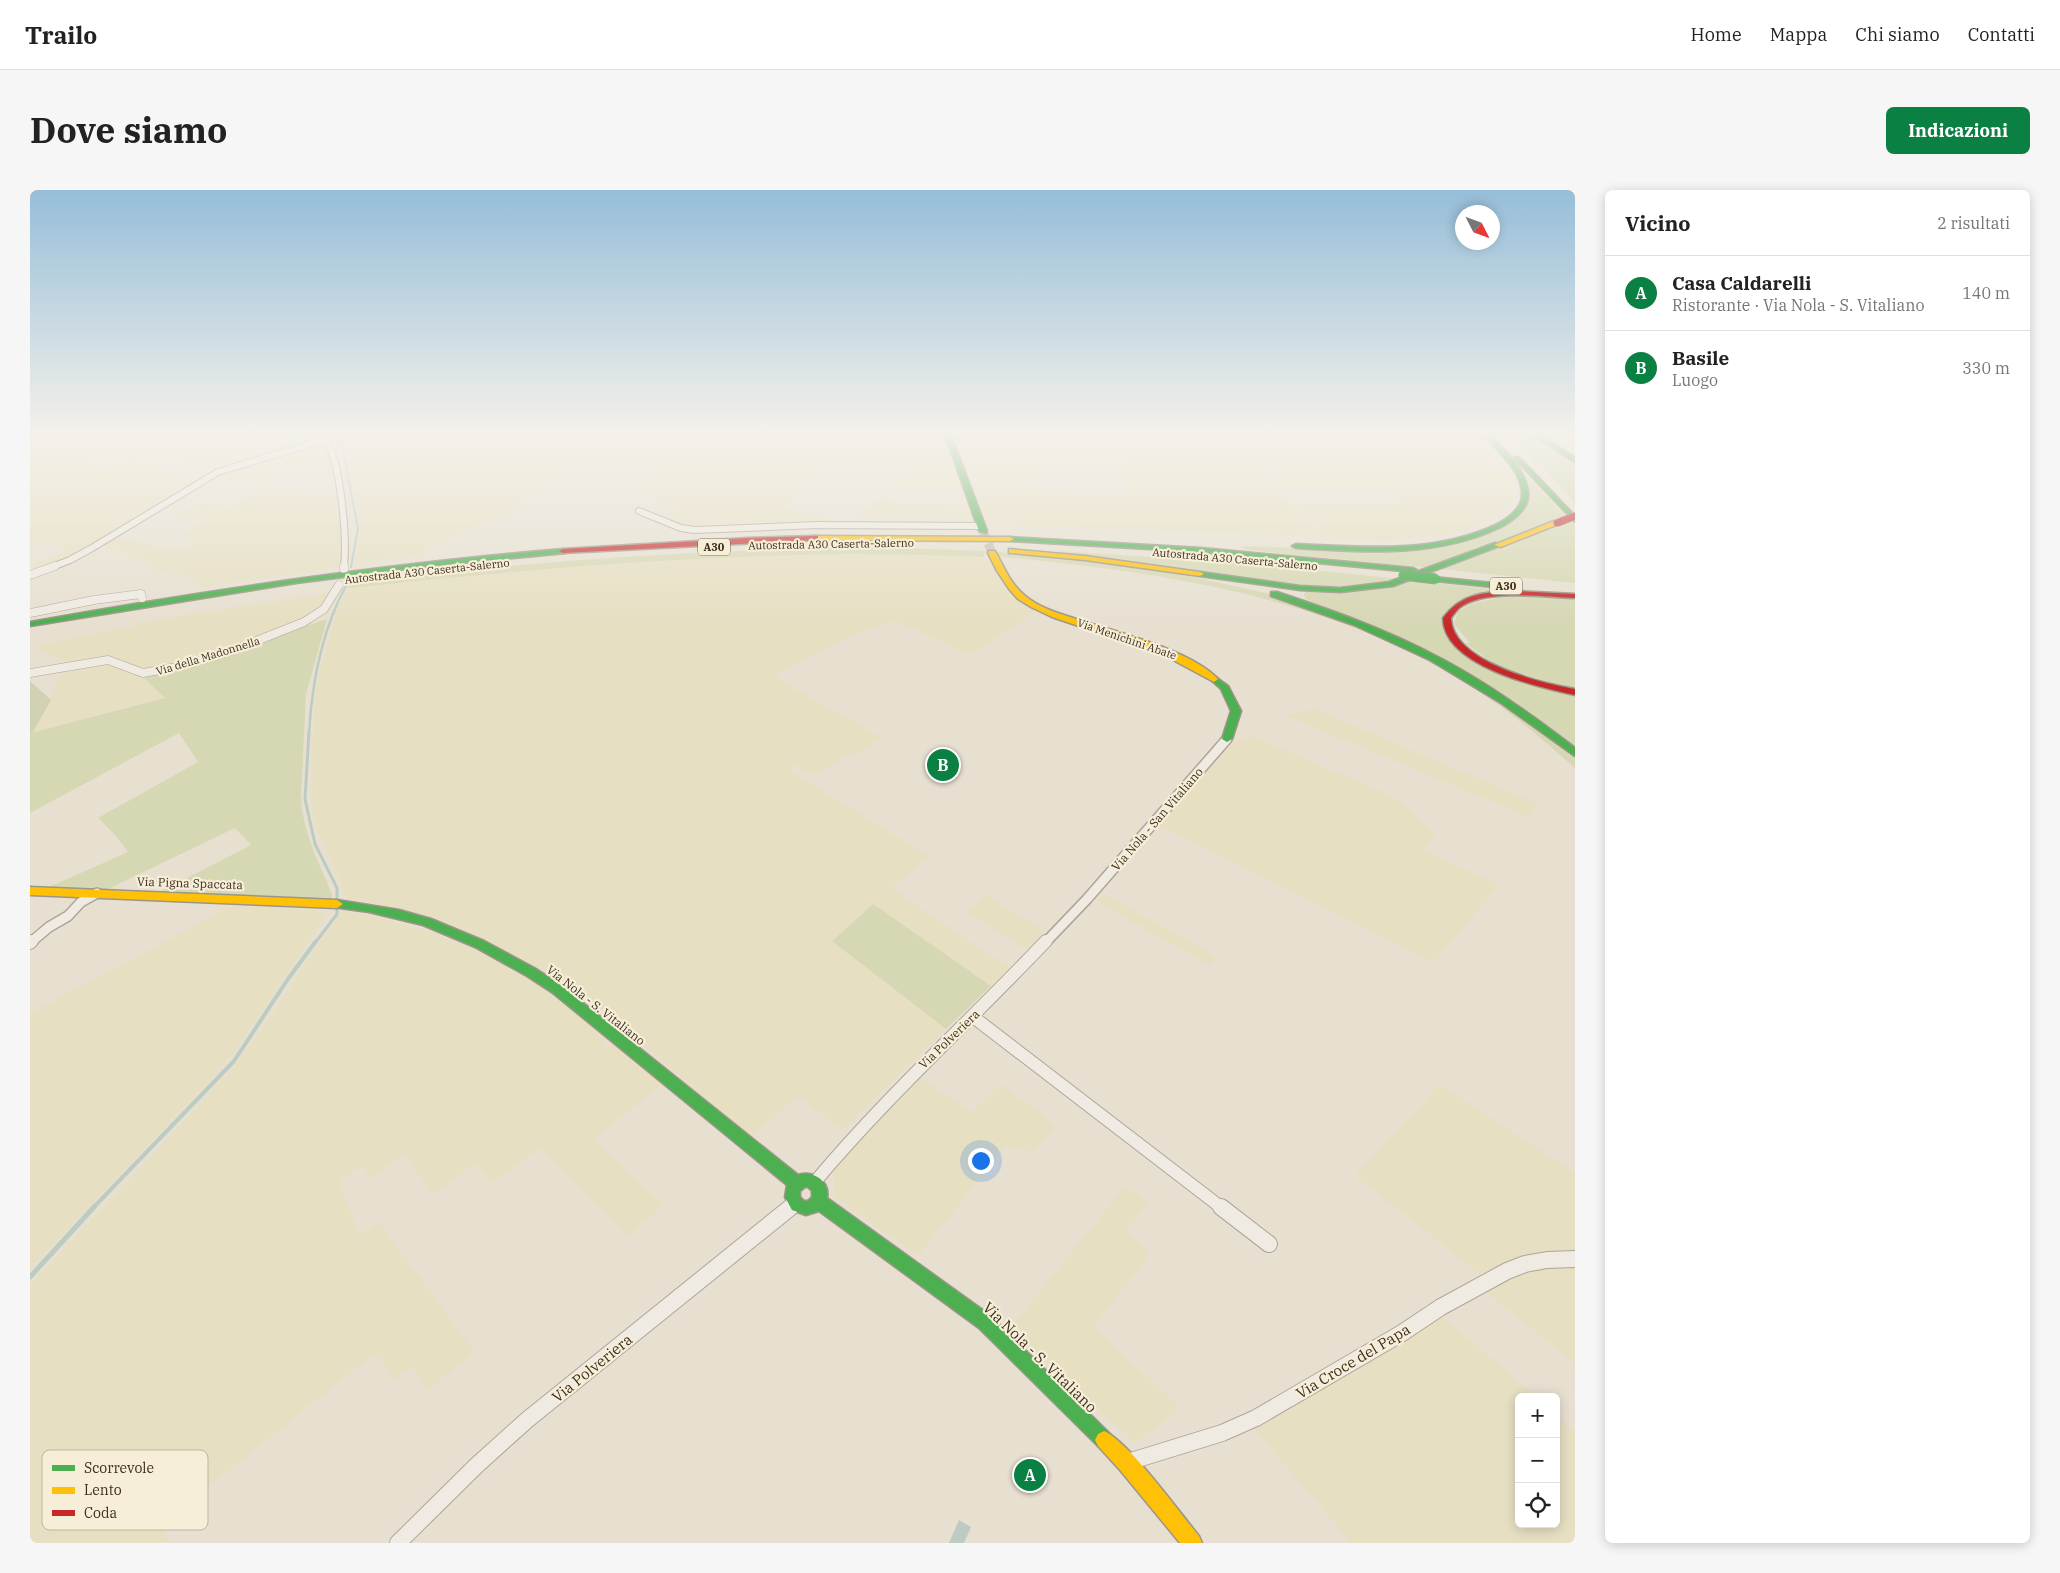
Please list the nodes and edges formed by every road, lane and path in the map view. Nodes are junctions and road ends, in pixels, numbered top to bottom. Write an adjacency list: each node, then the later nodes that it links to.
1 (175, 498): 17 (street)
2 (340, 498): 15 (street)
3 (970, 498): 10 (main road)
4 (1525, 498): 11 (main road)
5 (1556, 498): 9 (main road)
6 (1563, 498): 8 (main road)
7 (639, 511): 10 (street)
8 (1575, 511)
9 (1575, 518): 14 (main road, bridge)
10 (981, 529)
11 (1068, 541): 16 (main road, Autostrada A30 Caserta-Salerno / A30); 24 (main road, Autostrada A30 Caserta-Salerno / A30)
12 (930, 543): 14 (main road); 16 (main road, Autostrada A30 Caserta-Salerno / A30); 25 (main road, Autostrada A30 Caserta-Salerno / A30)
13 (992, 553): 28 (main road, Via Menichini Abate)
14 (1148, 567): 29 (main road)
15 (344, 569)
16 (1408, 573): 18 (main road, Autostrada A30 Caserta-Salerno / A30)
17 (30, 575)
18 (1439, 576): 20 (main road, Autostrada A30 Caserta-Salerno / A30); 21 (main road, Autostrada A30 Caserta-Salerno / A30)
19 (339, 585): 26 (street, Via della Madonnella)
20 (1575, 586)
21 (1575, 594): 27 (main road)
22 (142, 598): 23 (street)
23 (30, 614)
24 (30, 624)
25 (30, 632)
26 (30, 673)
27 (1575, 692)
28 (1227, 739): 32 (street, Via Nola - San Vitaliano)
29 (1575, 753)
30 (30, 891): 31 (main road, Via Pigna Spaccata)
31 (97, 893): 33 (main road, Via Pigna Spaccata); 34 (street)
32 (1087, 899): 35 (street, Via Polveriera)
33 (348, 905): 37 (main road, Via Nola - S. Vitaliano)
34 (30, 943)
35 (972, 1016): 36 (street, Via Polveriera); 40 (street)
36 (814, 1182): 37 (main road); 38 (main road)
37 (797, 1184): 39 (main road)
38 (818, 1201): 39 (main road); 42 (main road, Via Nola - S. Vitaliano)
39 (796, 1203): 43 (street, Via Polveriera)
40 (1269, 1244)
41 (1575, 1259): 42 (street, Via Croce del Papa)
42 (1127, 1463): 44 (main road, Via Nola - S. Vitaliano)
43 (398, 1543)
44 (1192, 1543)

